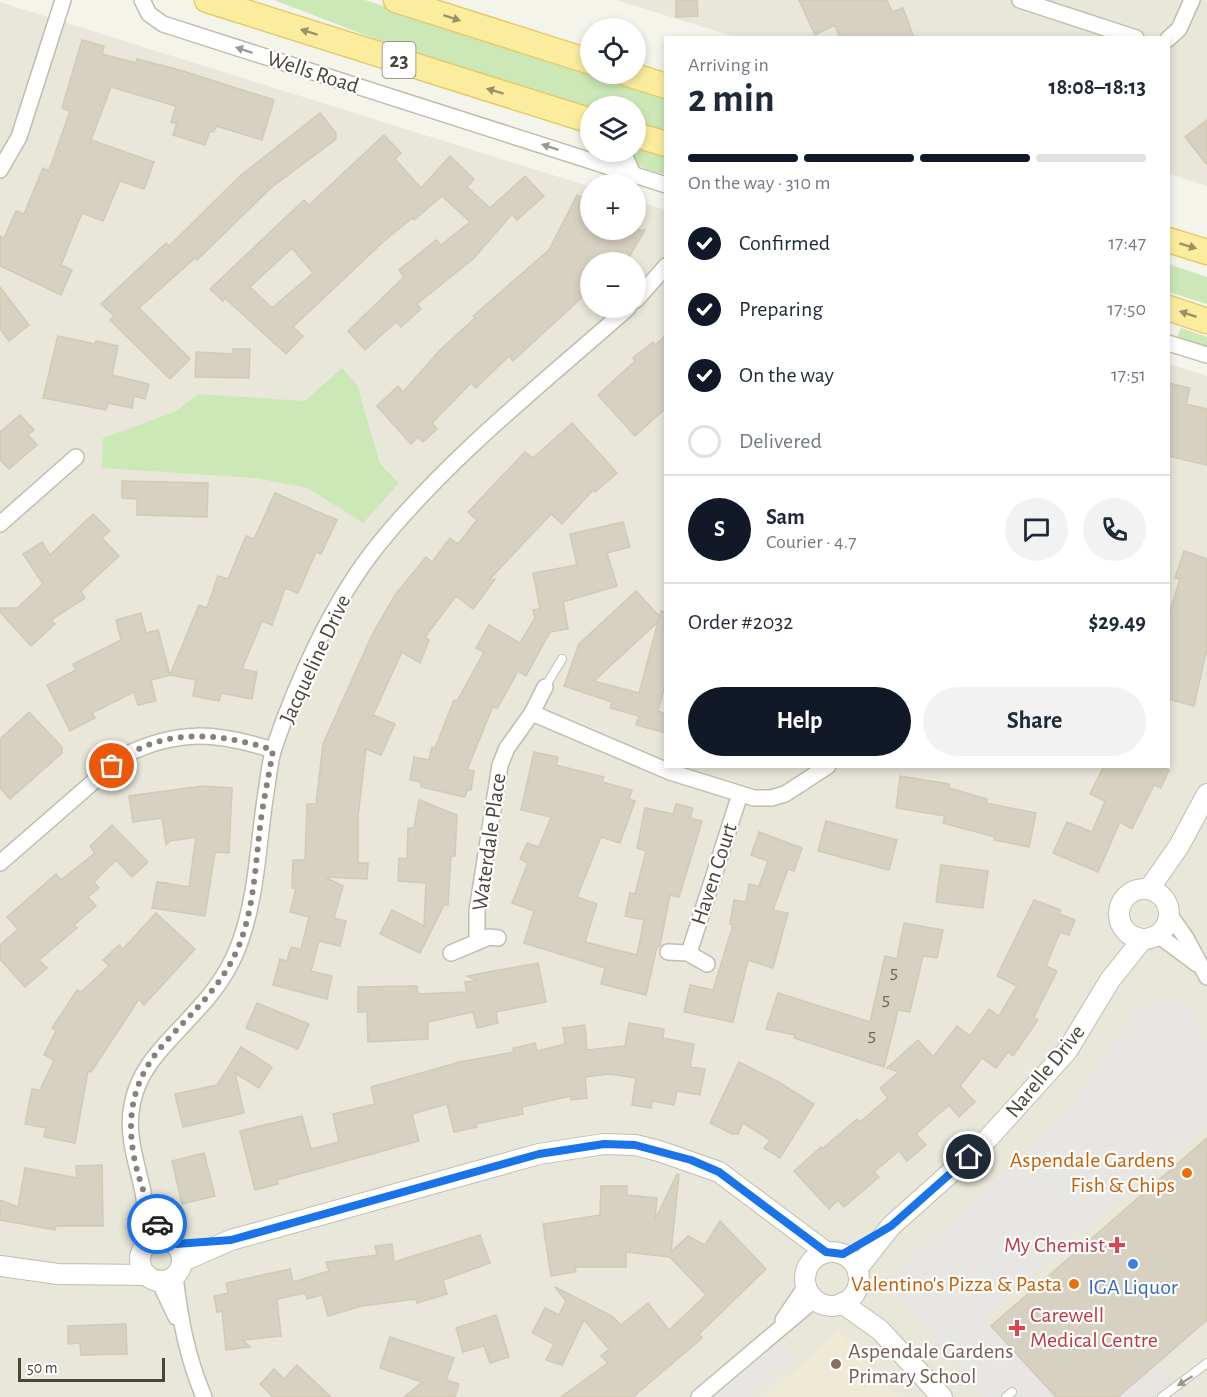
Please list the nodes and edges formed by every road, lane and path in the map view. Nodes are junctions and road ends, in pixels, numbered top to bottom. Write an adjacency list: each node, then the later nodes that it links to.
1 (63, 0): 16 (street)
2 (142, 0): 17 (street, Wells Road, one-way to 2)
3 (207, 0): 12 (main road, Wells Road / 23, one-way to 3)
4 (396, 0): 9 (main road, one-way to 9)
5 (1020, 0): 7 (street)
6 (1192, 0): 8 (street)
7 (1130, 36)
8 (1170, 37)
9 (580, 59)
10 (646, 80): 11 (main road)
11 (664, 85)
12 (580, 118)
13 (646, 138): 14 (main road)
14 (664, 143)
15 (628, 162): 17 (street)
16 (0, 170)
17 (633, 174)
18 (646, 178): 19 (street, Wells Road)
19 (664, 184)
20 (1170, 241): 21 (main road, one-way to 21)
21 (1207, 252)
22 (664, 268): 23 (street)
23 (646, 289)
24 (1170, 309): 26 (main road, one-way to 24)
25 (617, 318): 34 (street, Jacqueline Drive)
26 (1207, 321)
27 (1170, 344): 28 (street)
28 (1207, 355)
29 (76, 457): 30 (street)
30 (0, 524)
31 (562, 659): 32 (lane)
32 (545, 687): 33 (street, Waterdale Place)
33 (532, 714): 36 (street); 43 (street, Waterdale Place)
34 (273, 750): 38 (street); 52 (street, Jacqueline Drive)
35 (832, 768): 36 (street)
36 (740, 794): 46 (street, Haven Court)
37 (1207, 794): 39 (street)
38 (0, 863)
39 (1161, 901): 40 (street); 42 (street); 48 (street)
40 (1123, 929): 42 (street); 49 (street, Narelle Drive)
41 (498, 938): 43 (street)
42 (1150, 938): 48 (street); 49 (street, Narelle Drive)
43 (477, 941): 45 (street)
44 (668, 952): 46 (street)
45 (451, 953)
46 (689, 953): 47 (street)
47 (707, 964)
48 (1204, 972)
49 (1110, 980): 50 (street, Narelle Drive)
50 (891, 1226): 51 (street, Narelle Drive); 54 (street, Narelle Drive)
51 (827, 1256): 52 (street); 54 (street); 55 (street)
52 (162, 1259): 53 (street); 58 (street, Jacqueline Drive)
53 (0, 1266)
54 (857, 1269): 56 (street)
55 (811, 1292): 56 (street); 59 (street)
56 (849, 1297): 60 (street)
57 (1207, 1364): 61 (lane, one-way to 61)
58 (204, 1397)
59 (699, 1397)
60 (942, 1397)
61 (1162, 1397)

